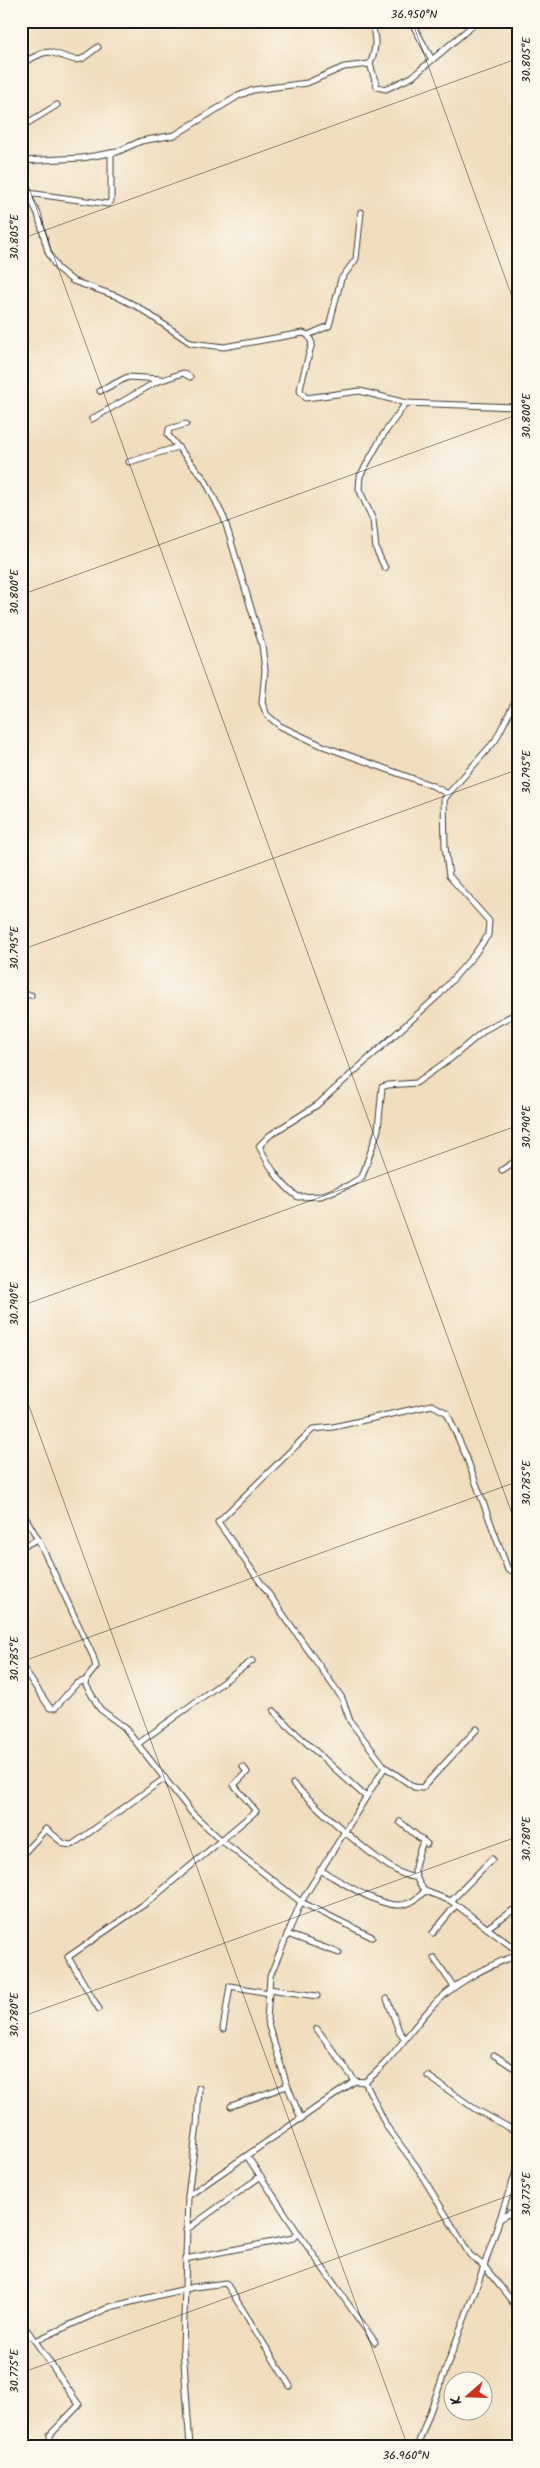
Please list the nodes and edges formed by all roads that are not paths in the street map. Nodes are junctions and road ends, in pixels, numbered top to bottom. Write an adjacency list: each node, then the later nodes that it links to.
1 (371, 21): 7 (street)
2 (411, 21): 5 (street)
3 (478, 21): 5 (street)
4 (98, 47): 6 (street)
5 (432, 60): 7 (street)
6 (21, 63)
7 (370, 64): 10 (street)
8 (58, 105): 9 (street)
9 (21, 128)
10 (111, 153): 11 (street); 13 (street)
11 (21, 161)
12 (21, 180): 13 (street)
13 (28, 193): 15 (street)
14 (361, 212): 15 (street)
15 (308, 336): 19 (street)
16 (190, 377): 17 (street)
17 (162, 379): 18 (street); 21 (street)
18 (100, 391)
19 (406, 403): 20 (street); 25 (street)
20 (519, 407)
21 (92, 419)
22 (186, 424): 23 (street)
23 (178, 448): 24 (street); 27 (street)
24 (129, 462)
25 (385, 568)
26 (519, 694): 27 (street)
27 (448, 794): 30 (street)
28 (21, 995): 29 (street)
29 (31, 995)
30 (519, 1012)
31 (519, 1159): 32 (street)
32 (502, 1170)
33 (21, 1510): 34 (street)
34 (38, 1539): 35 (street); 39 (street)
35 (21, 1547)
36 (519, 1571): 44 (street)
37 (252, 1661): 42 (street)
38 (21, 1665): 39 (street)
39 (86, 1680): 42 (street)
40 (274, 1711): 47 (street)
41 (477, 1729): 44 (street)
42 (139, 1743): 45 (street)
43 (242, 1767): 50 (street)
44 (385, 1767): 47 (street)
45 (165, 1778): 50 (street); 51 (street)
46 (293, 1784): 49 (street)
47 (366, 1797): 49 (street)
48 (400, 1822): 54 (street)
49 (343, 1833): 53 (street); 54 (street)
50 (222, 1840): 56 (street); 71 (street)
51 (21, 1856)
52 (492, 1859): 57 (street)
53 (320, 1870): 55 (street); 56 (street)
54 (414, 1877): 55 (street)
55 (425, 1890): 57 (street)
56 (301, 1902): 62 (street); 63 (street)
57 (451, 1902): 58 (street)
58 (456, 1906): 60 (street); 61 (street)
59 (519, 1906): 60 (street)
60 (488, 1928): 65 (street)
61 (433, 1933)
62 (288, 1934): 64 (street); 68 (street)
63 (372, 1937)
64 (339, 1954)
65 (519, 1954): 67 (street)
66 (434, 1958): 67 (street)
67 (454, 1987): 74 (street)
68 (269, 1991): 69 (street); 72 (street); 80 (street)
69 (317, 1996)
70 (387, 1999): 74 (street)
71 (99, 2009)
72 (223, 2029)
73 (317, 2029): 78 (street)
74 (405, 2039): 79 (street)
75 (494, 2055): 76 (street)
76 (519, 2071)
77 (428, 2076): 84 (street)
78 (355, 2081): 79 (street); 83 (street)
79 (365, 2082): 94 (street)
80 (287, 2086): 82 (street); 83 (street)
81 (199, 2088): 88 (street)
82 (231, 2106)
83 (301, 2119): 85 (street)
84 (519, 2133)
85 (247, 2156): 87 (street); 88 (street)
86 (519, 2162): 90 (street)
87 (261, 2176): 91 (street); 92 (street)
88 (188, 2196): 91 (street)
89 (519, 2208): 90 (street)
90 (500, 2219): 94 (street)
91 (186, 2230): 93 (street)
92 (298, 2233): 93 (street); 99 (street)
93 (185, 2259): 95 (street)
94 (484, 2266): 96 (street); 103 (street)
95 (183, 2289): 98 (street); 100 (street); 102 (street)
96 (519, 2310)
97 (21, 2322): 98 (street)
98 (35, 2341): 101 (street)
99 (375, 2342)
100 (290, 2386)
101 (56, 2447)
102 (190, 2447)
103 (417, 2447)

